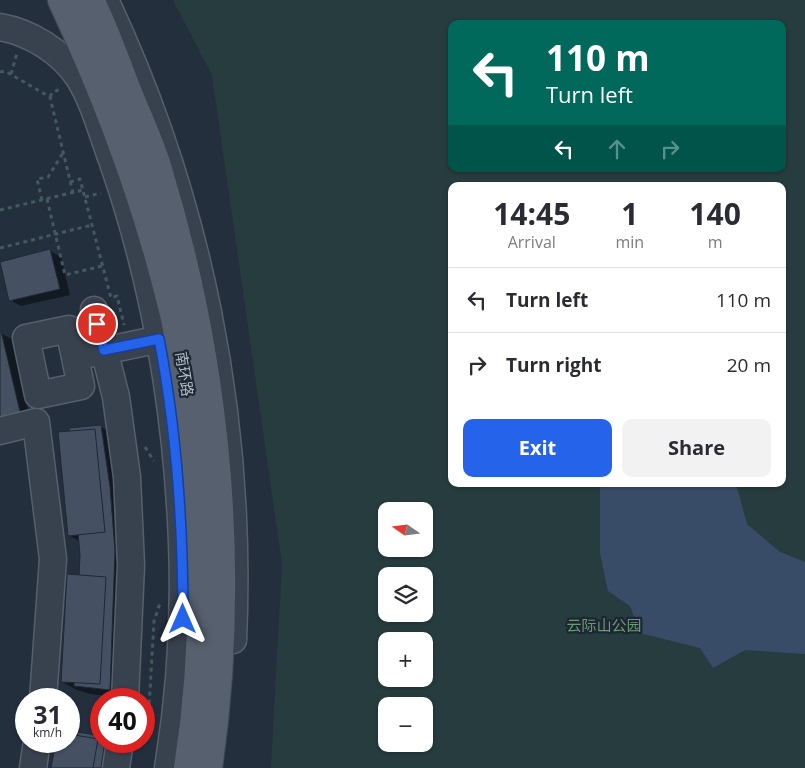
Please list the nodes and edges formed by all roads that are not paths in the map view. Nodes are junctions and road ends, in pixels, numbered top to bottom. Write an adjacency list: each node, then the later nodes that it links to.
1 (62, 0): 6 (main road, 南环路)
2 (90, 0): 18 (main road, 南环路)
3 (104, 0): 19 (street)
4 (0, 26): 6 (street)
5 (94, 310): 7 (street)
6 (168, 337): 7 (street); 16 (street); 17 (main road, 南环路)
7 (104, 350): 8 (street); 11 (street)
8 (75, 356): 8 (street)
9 (0, 431): 10 (street)
10 (44, 688)
11 (126, 688)
12 (35, 753): 14 (street)
13 (118, 753): 15 (street)
14 (33, 768)
15 (116, 768)
16 (168, 768)
17 (188, 768)
18 (208, 768)
19 (221, 768)

